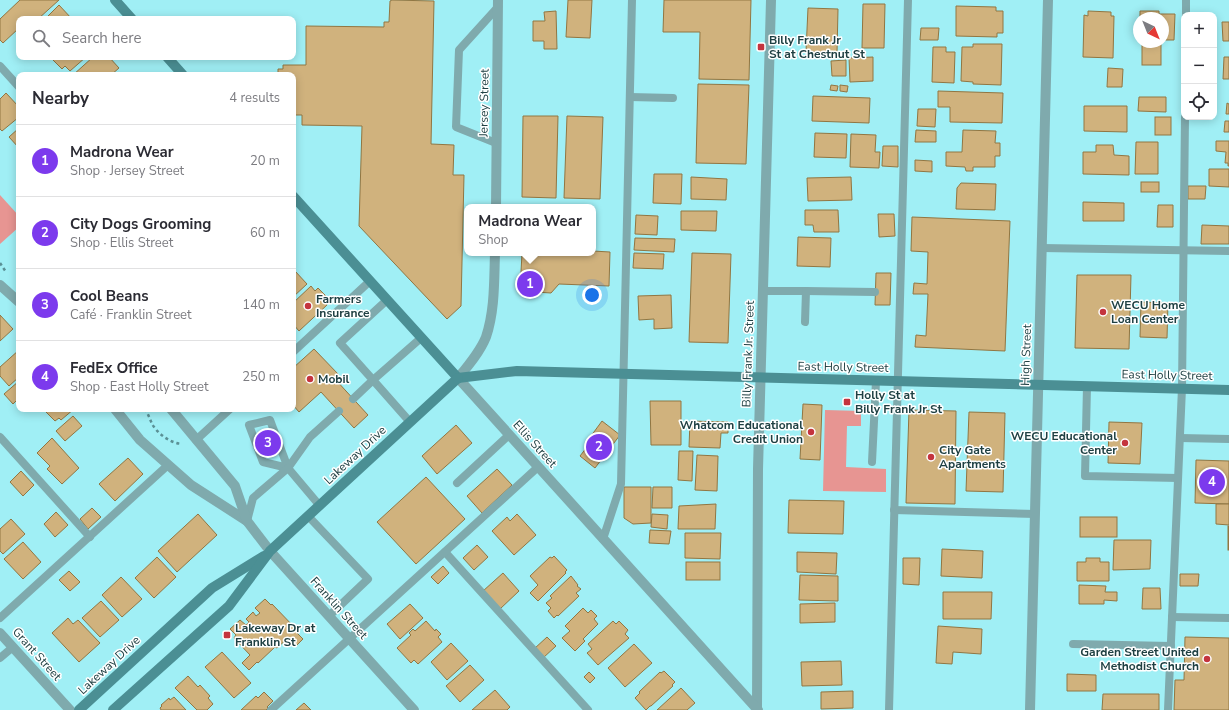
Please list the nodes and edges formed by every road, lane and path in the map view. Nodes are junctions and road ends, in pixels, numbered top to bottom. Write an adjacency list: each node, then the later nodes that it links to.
1 (632, 0): 14 (lane)
2 (771, 0): 26 (street, Billy Frank Jr. Street)
3 (908, 0): 30 (lane)
4 (1048, 0): 20 (street, High Street)
5 (1186, 0): 8 (lane)
6 (119, 1): 9 (main road)
7 (498, 3): 17 (street, Jersey Street); 17 (lane)
8 (1186, 12)
9 (130, 16)
10 (170, 60): 12 (main road)
11 (0, 66): 13 (lane)
12 (180, 72)
13 (16, 84)
14 (630, 97): 15 (lane); 36 (lane)
15 (673, 98)
16 (1185, 120): 21 (lane)
17 (496, 143): 19 (street, Jersey Street)
18 (296, 199): 24 (main road, Ellis Street)
19 (496, 204)
20 (1042, 248): 21 (lane); 42 (street, High Street)
21 (1183, 250): 22 (lane); 44 (lane)
22 (1229, 251)
23 (495, 256): 37 (street)
24 (370, 281): 32 (main road, Ellis Street); 35 (lane)
25 (0, 285): 31 (street)
26 (764, 291): 27 (lane); 38 (street, Billy Frank Jr. Street)
27 (806, 291): 28 (lane); 33 (lane)
28 (875, 292)
29 (890, 292): 30 (lane)
30 (900, 292): 41 (lane)
31 (16, 299)
32 (387, 300): 34 (main road, Ellis Street); 39 (lane)
33 (805, 322)
34 (421, 338): 37 (main road, Ellis Street); 39 (lane)
35 (296, 349)
36 (624, 374): 37 (main road, East Holly Street); 38 (main road, East Holly Street); 70 (lane)
37 (458, 378): 52 (main road, Lakeway Drive); 53 (street, Ellis Street)
38 (761, 378): 40 (main road, East Holly Street); 83 (street, Billy Frank Jr. Street)
39 (373, 380): 46 (lane); 52 (lane)
40 (876, 381): 41 (main road, East Holly Street); 58 (lane)
41 (898, 381): 42 (main road, East Holly Street); 65 (lane)
42 (1038, 385): 43 (main road, East Holly Street); 66 (street, High Street)
43 (1087, 386): 44 (main road, East Holly Street); 62 (lane)
44 (1182, 388): 45 (main road, East Holly Street); 55 (lane)
45 (1229, 390)
46 (353, 399)
47 (339, 411): 61 (lane)
48 (117, 412): 59 (street, Franklin Street)
49 (147, 412): 57 (path)
50 (173, 412): 57 (street, Franklin Street)
51 (227, 412): 57 (lane)
52 (410, 422): 64 (main road, Lakeway Drive)
53 (509, 435): 60 (street, Ellis Street); 63 (lane)
54 (0, 437): 69 (lane)
55 (1180, 438): 56 (lane); 62 (lane)
56 (1229, 439)
57 (198, 442): 68 (street, Franklin Street)
58 (872, 462)
59 (168, 465): 68 (street, Franklin Street); 69 (lane)
60 (538, 467): 70 (street, Ellis Street); 72 (lane)
61 (288, 468): 61 (lane); 64 (lane); 68 (lane)
62 (1178, 478): 74 (lane)
63 (457, 483)
64 (320, 506): 67 (main road, Lakeway Drive)
65 (894, 510): 66 (lane); 90 (lane)
66 (1035, 514): 91 (street, High Street)
67 (308, 516): 71 (main road, Lakeway Drive); 73 (lane)
68 (247, 521): 71 (street, Franklin Street)
69 (90, 537): 75 (lane)
70 (603, 539): 83 (street, Ellis Street)
71 (270, 551): 73 (street, Franklin Street); 85 (main road, Lakeway Drive); 86 (main road, Lakeway Drive)
72 (445, 552): 78 (lane); 89 (lane)
73 (329, 616): 78 (street, Franklin Street)
74 (1172, 617): 76 (lane); 80 (lane)
75 (0, 618)
76 (1229, 618)
77 (0, 633): 81 (street, Grant Street)
78 (350, 639): 87 (lane); 88 (street, Franklin Street)
79 (1073, 644): 80 (lane)
80 (1171, 646): 92 (lane)
81 (13, 647): 82 (lane); 84 (street, Grant Street)
82 (0, 658)
83 (757, 709)
84 (70, 710)
85 (79, 710)
86 (113, 710)
87 (272, 710)
88 (414, 710)
89 (588, 710)
90 (889, 710)
91 (1030, 710)
92 (1168, 710)

